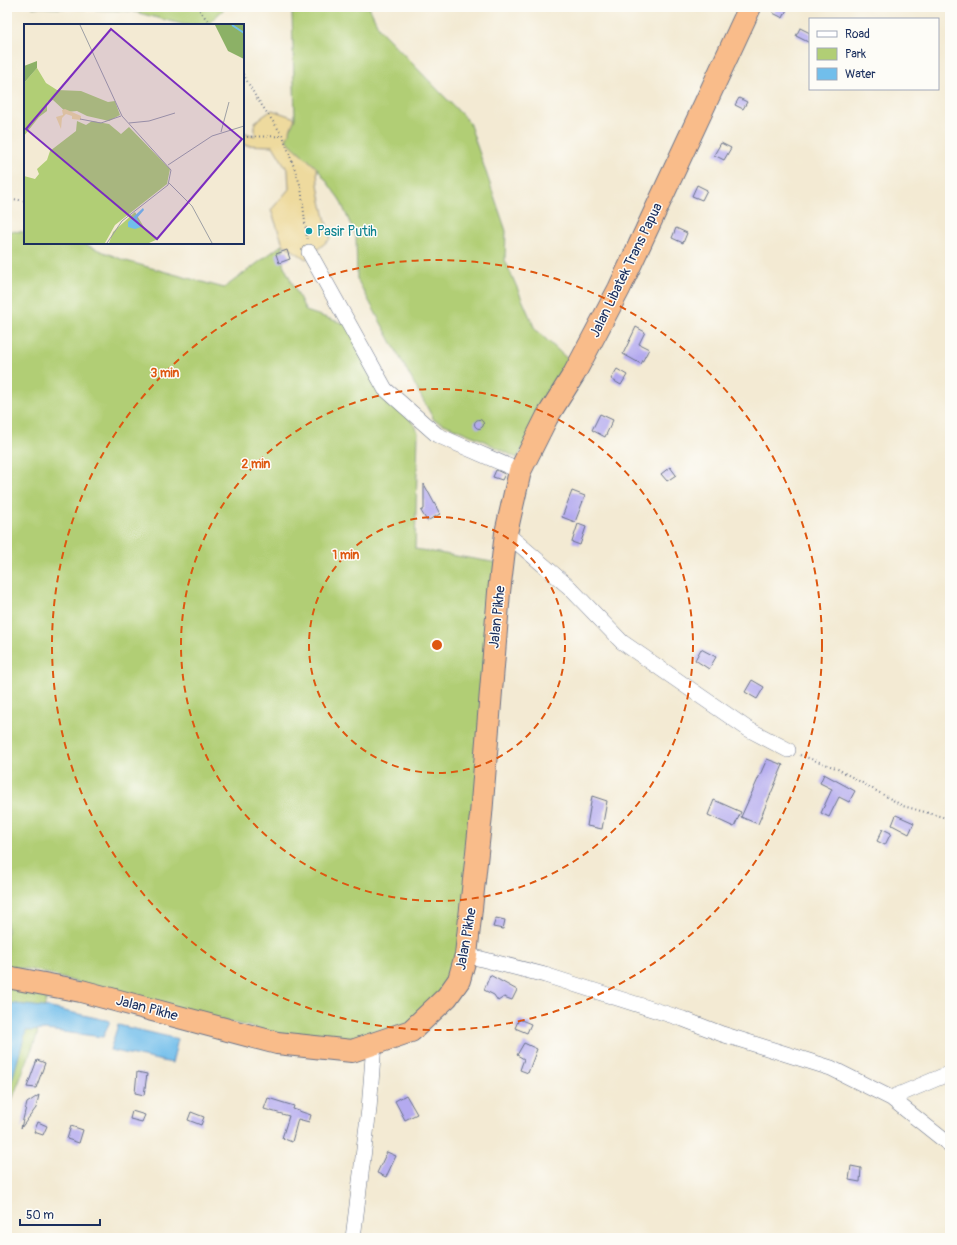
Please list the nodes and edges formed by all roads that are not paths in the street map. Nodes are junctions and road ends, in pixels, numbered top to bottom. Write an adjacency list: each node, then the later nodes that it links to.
1 (750, 7): 3 (highway, Jalan Libatek Trans Papua)
2 (309, 252): 3 (street)
3 (520, 471): 4 (highway, Jalan Libatek Trans Papua)
4 (506, 533): 5 (street); 6 (highway, Jalan Pikhe)
5 (788, 750)
6 (466, 955): 8 (highway, Jalan Pikhe); 10 (street)
7 (7, 977): 8 (highway, Jalan Pikhe)
8 (374, 1044): 12 (street)
9 (950, 1073): 10 (street)
10 (891, 1098): 11 (street)
11 (950, 1145)
12 (353, 1238)

